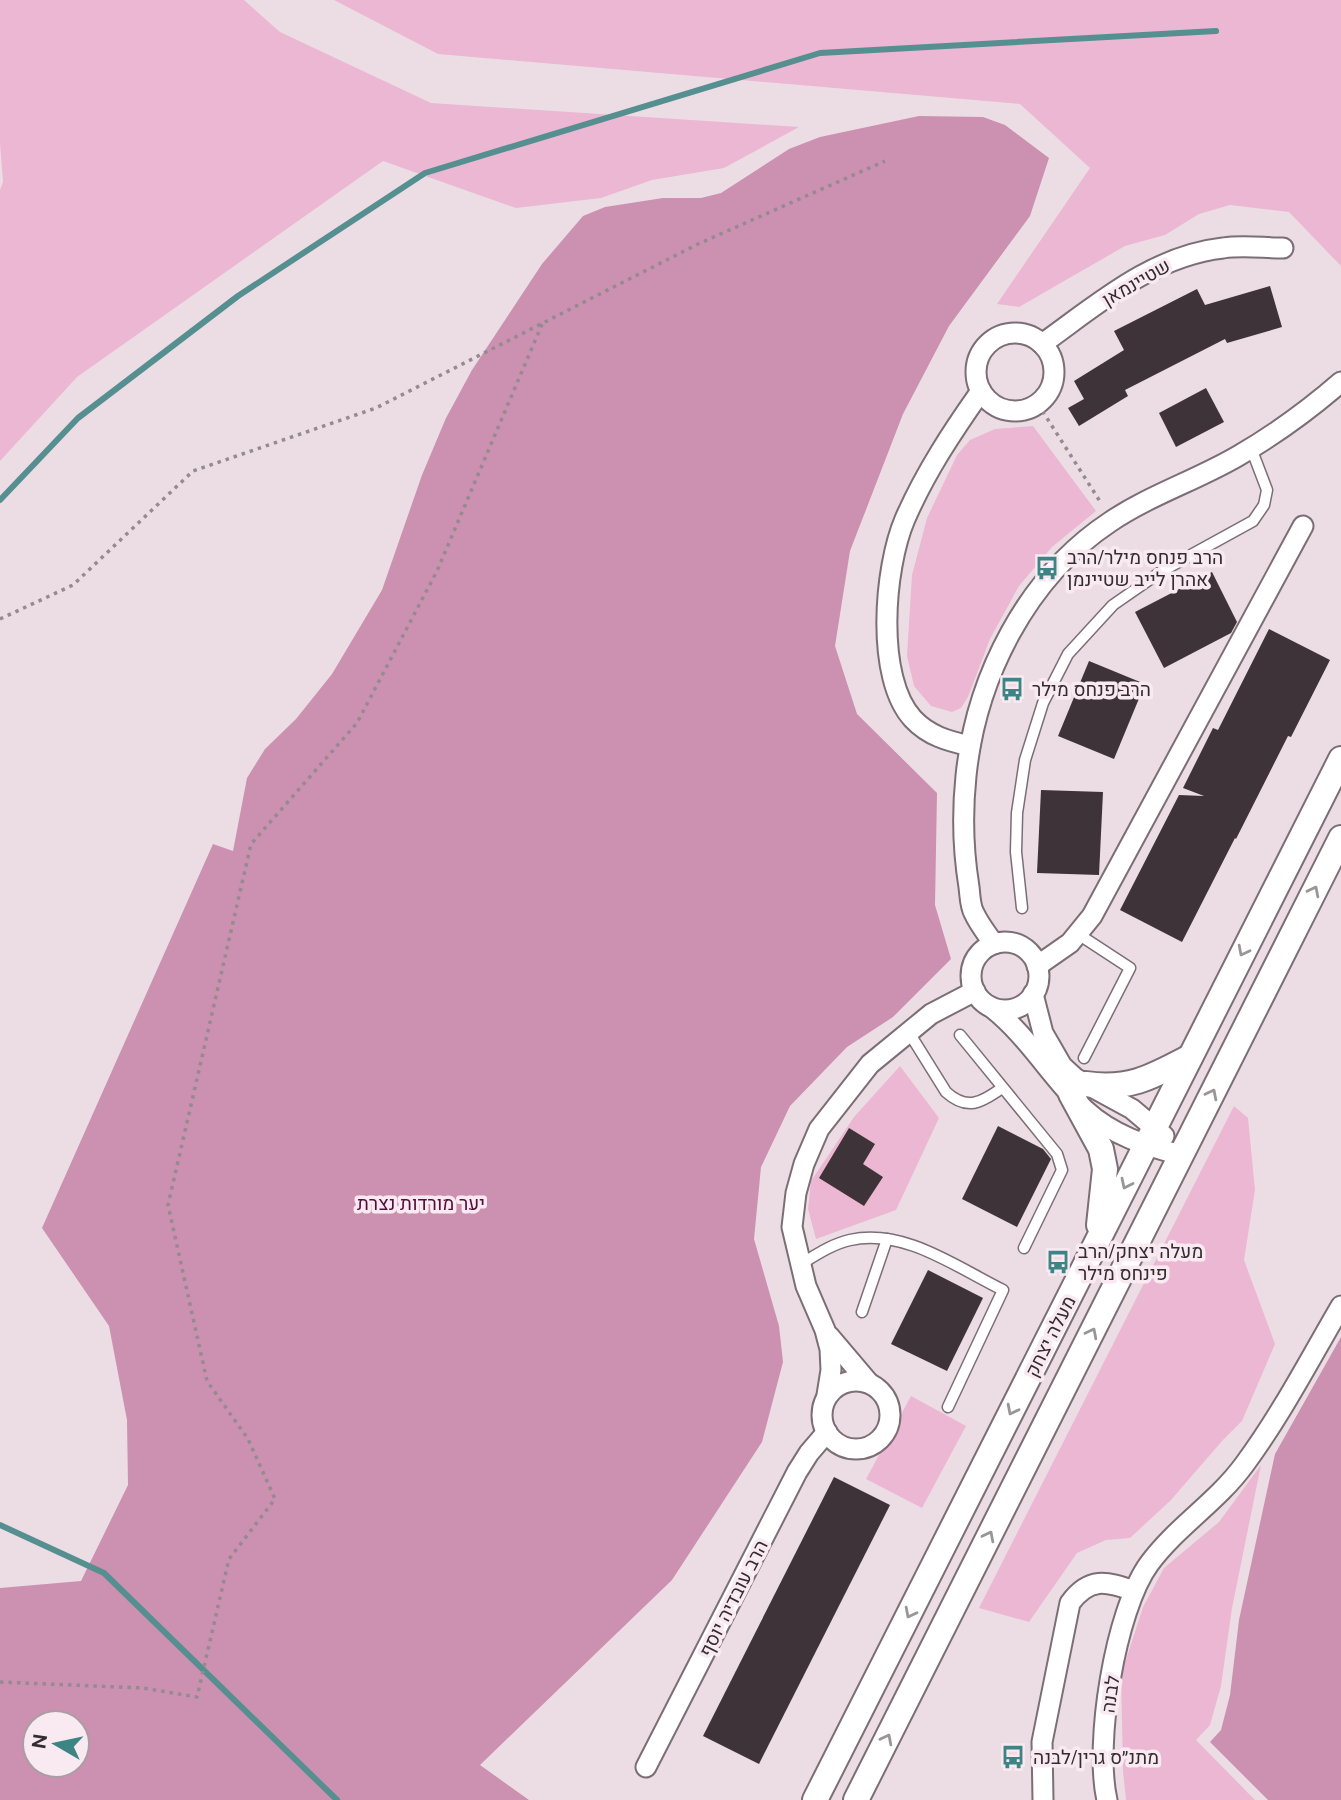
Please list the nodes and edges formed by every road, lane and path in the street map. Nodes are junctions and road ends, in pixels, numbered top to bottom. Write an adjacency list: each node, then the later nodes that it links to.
1 (885, 161): 3 (path)
2 (1283, 248): 4 (street, שטיינמאן)
3 (543, 321): 11 (path); 42 (path)
4 (1042, 344): 6 (street); 7 (street)
5 (1341, 382): 8 (street)
6 (981, 391): 7 (street); 12 (street)
7 (1038, 404): 9 (path)
8 (1251, 447): 9 (street); 15 (lane)
9 (1112, 520): 12 (street)
10 (1303, 526): 16 (street)
11 (0, 619)
12 (970, 746): 17 (street)
13 (1341, 759): 24 (street, מעלה יצחק, one-way to 24)
14 (1341, 838): 29 (street, מעלה יצחק, one-way to 14)
15 (1022, 908)
16 (1078, 934): 18 (street); 25 (lane)
17 (994, 944): 18 (street); 19 (street)
18 (1037, 966): 20 (street)
19 (975, 991): 21 (street); 22 (street)
20 (1033, 994): 21 (street); 27 (street)
21 (991, 1007): 27 (street)
22 (908, 1031): 26 (lane); 33 (street)
23 (960, 1035): 26 (lane)
24 (1190, 1057): 27 (street); 28 (street, מעלה יצחק)
25 (1084, 1058)
26 (1002, 1088): 32 (lane)
27 (1078, 1089): 28 (street); 28 (street); 31 (street)
28 (1149, 1136): 29 (street); 31 (street, מעלה יצחק, one-way to 31)
29 (1181, 1155): 45 (street, מעלה יצחק, one-way to 29)
30 (887, 1238): 33 (lane); 35 (lane); 39 (lane)
31 (1098, 1240): 44 (street, מעלה יצחק, one-way to 44)
32 (1024, 1248)
33 (800, 1264): 36 (street)
34 (1341, 1306): 41 (street, לבנה)
35 (862, 1312)
36 (825, 1330): 37 (street); 38 (street)
37 (867, 1382): 38 (street); 40 (street)
38 (827, 1395): 40 (street)
39 (947, 1407)
40 (827, 1433): 43 (street, הרב עובדיה יוסף)
41 (1133, 1591): 46 (street); 47 (street, לבנה)
42 (0, 1682)
43 (646, 1767)
44 (815, 1800)
45 (856, 1800)
46 (1043, 1800)
47 (1107, 1800)

